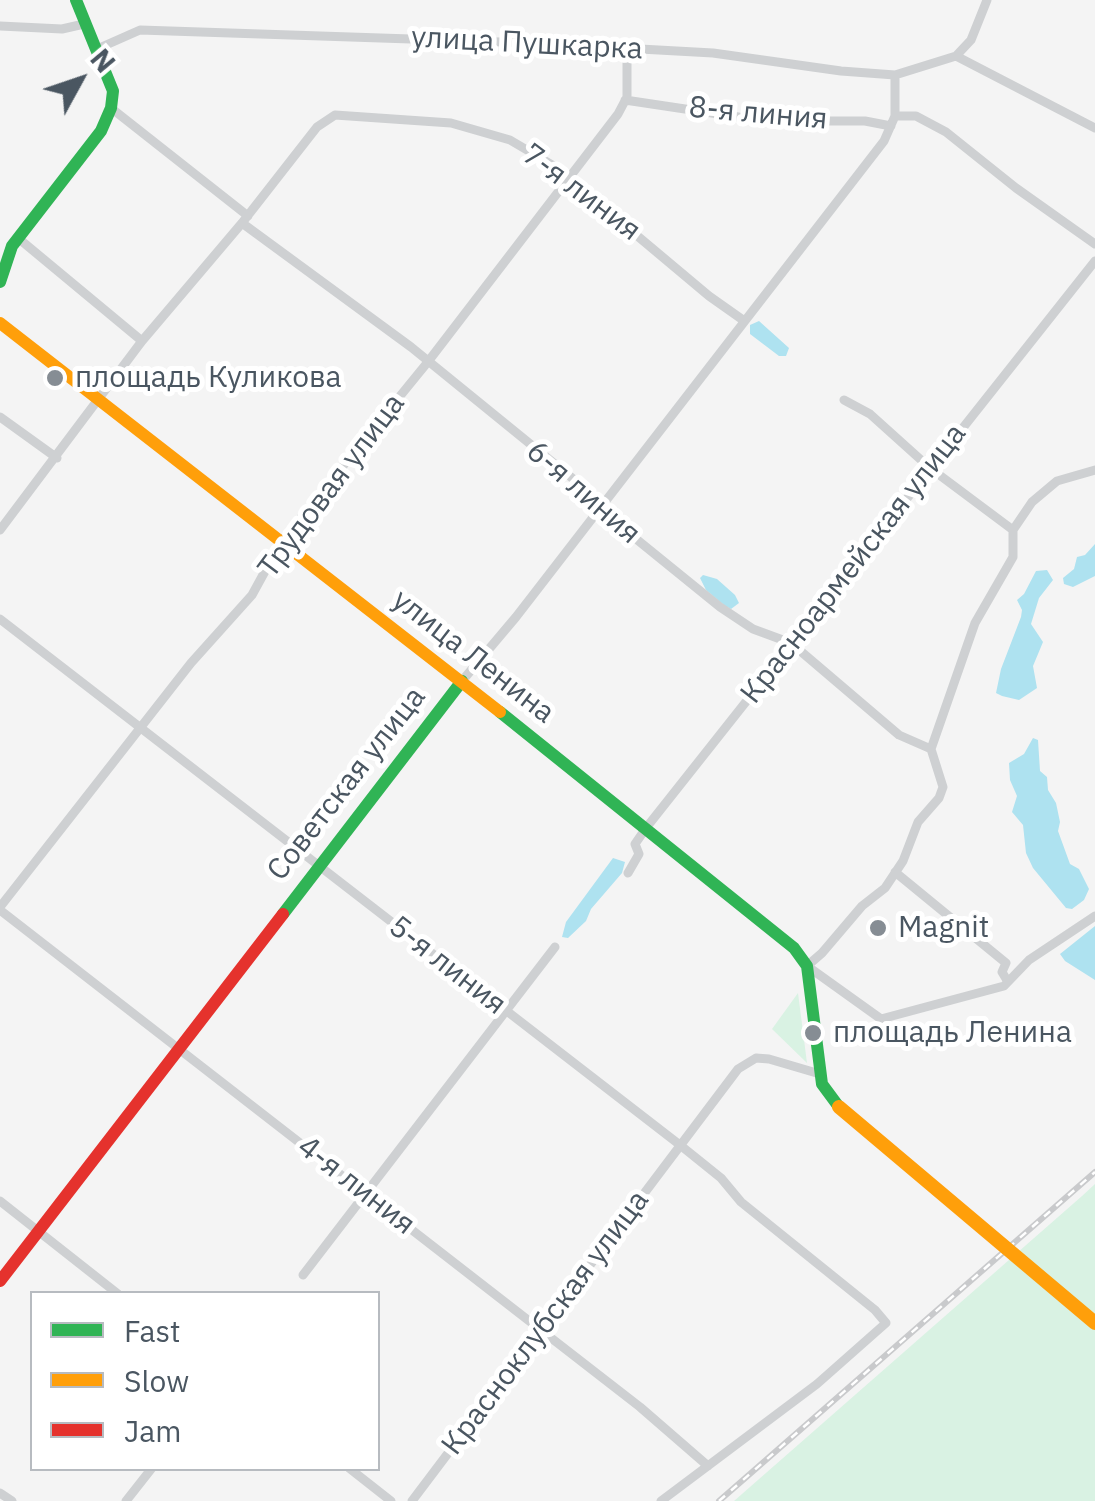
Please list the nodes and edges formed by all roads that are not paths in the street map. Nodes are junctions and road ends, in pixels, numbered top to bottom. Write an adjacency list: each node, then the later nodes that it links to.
1 (76, 0): 3 (main road)
2 (987, 0): 7 (street)
3 (84, 24): 4 (street); 5 (main road)
4 (0, 26)
5 (97, 48): 6 (street, улица Пушкарка); 10 (main road)
6 (627, 48): 8 (street, улица Пушкарка); 9 (street)
7 (956, 56): 8 (street, улица Пушкарка); 12 (street)
8 (895, 75): 11 (street)
9 (625, 100): 11 (street, 8-я линия); 13 (street, Трудовая улица)
10 (112, 108): 14 (street, 6-я линия); 15 (main road)
11 (893, 121): 16 (street, 8-я линия); 19 (street, Советская улица)
12 (1095, 128)
13 (569, 178): 14 (street, 7-я линия); 19 (street, 7-я линия); 22 (street, Трудовая улица)
14 (245, 219): 21 (street); 22 (street, 6-я линия)
15 (18, 238): 18 (main road); 21 (street)
16 (1095, 244)
17 (1095, 261): 27 (street, Красноармейская улица)
18 (0, 282)
19 (743, 320): 29 (street, Советская улица)
20 (0, 323): 23 (main road)
21 (142, 341): 23 (street)
22 (427, 362): 29 (street, 6-я линия); 32 (street, Трудовая улица)
23 (98, 399): 26 (street); 32 (main road, улица Ленина)
24 (844, 400): 27 (street)
25 (0, 417): 26 (street)
26 (57, 458): 30 (street)
27 (930, 468): 31 (street); 34 (street, Красноармейская улица)
28 (1095, 470): 31 (street)
29 (604, 504): 34 (street, 6-я линия); 35 (street, Советская улица)
30 (0, 530)
31 (1013, 530): 37 (street)
32 (281, 542): 35 (main road, улица Ленина); 36 (street, Трудовая улица)
33 (0, 618): 36 (street, 5-я линия)
34 (791, 644): 37 (street, 6-я линия); 38 (street, Красноармейская улица)
35 (462, 681): 38 (main road, улица Ленина); 39 (main road, Советская улица)
36 (140, 729): 39 (street, 5-я линия); 42 (street, Трудовая улица)
37 (932, 749): 40 (street)
38 (646, 828): 41 (street, Красноармейская улица); 45 (main road, улица Ленина)
39 (320, 865): 47 (street, 5-я линия); 48 (main road, Советская улица)
40 (895, 872): 45 (street); 46 (street)
41 (628, 874)
42 (0, 909): 48 (street, 4-я линия)
43 (1095, 916): 46 (street)
44 (554, 948): 47 (street)
45 (806, 966): 46 (street); 49 (main road)
46 (1008, 982)
47 (506, 1012): 50 (street, 5-я линия); 51 (street)
48 (179, 1048): 51 (street, 4-я линия); 53 (main road, Советская улица)
49 (820, 1074): 50 (street, Красноклубская улица); 57 (main road, bridge)
50 (680, 1145): 58 (street, Красноклубская улица); 59 (street, 5-я линия)
51 (364, 1192): 54 (street); 58 (street, 4-я линия)
52 (0, 1201): 53 (street)
53 (40, 1230): 55 (main road, Советская улица); 56 (street)
54 (303, 1275)
55 (0, 1282)
56 (114, 1291)
57 (1095, 1323)
58 (542, 1330): 59 (street, 4-я линия); 66 (street, Красноклубская улица)
59 (708, 1466): 67 (street)
60 (150, 1471): 64 (street)
61 (352, 1471): 65 (street)
62 (0, 1492): 63 (street)
63 (12, 1501)
64 (126, 1501)
65 (391, 1501)
66 (412, 1501)
67 (661, 1501)

